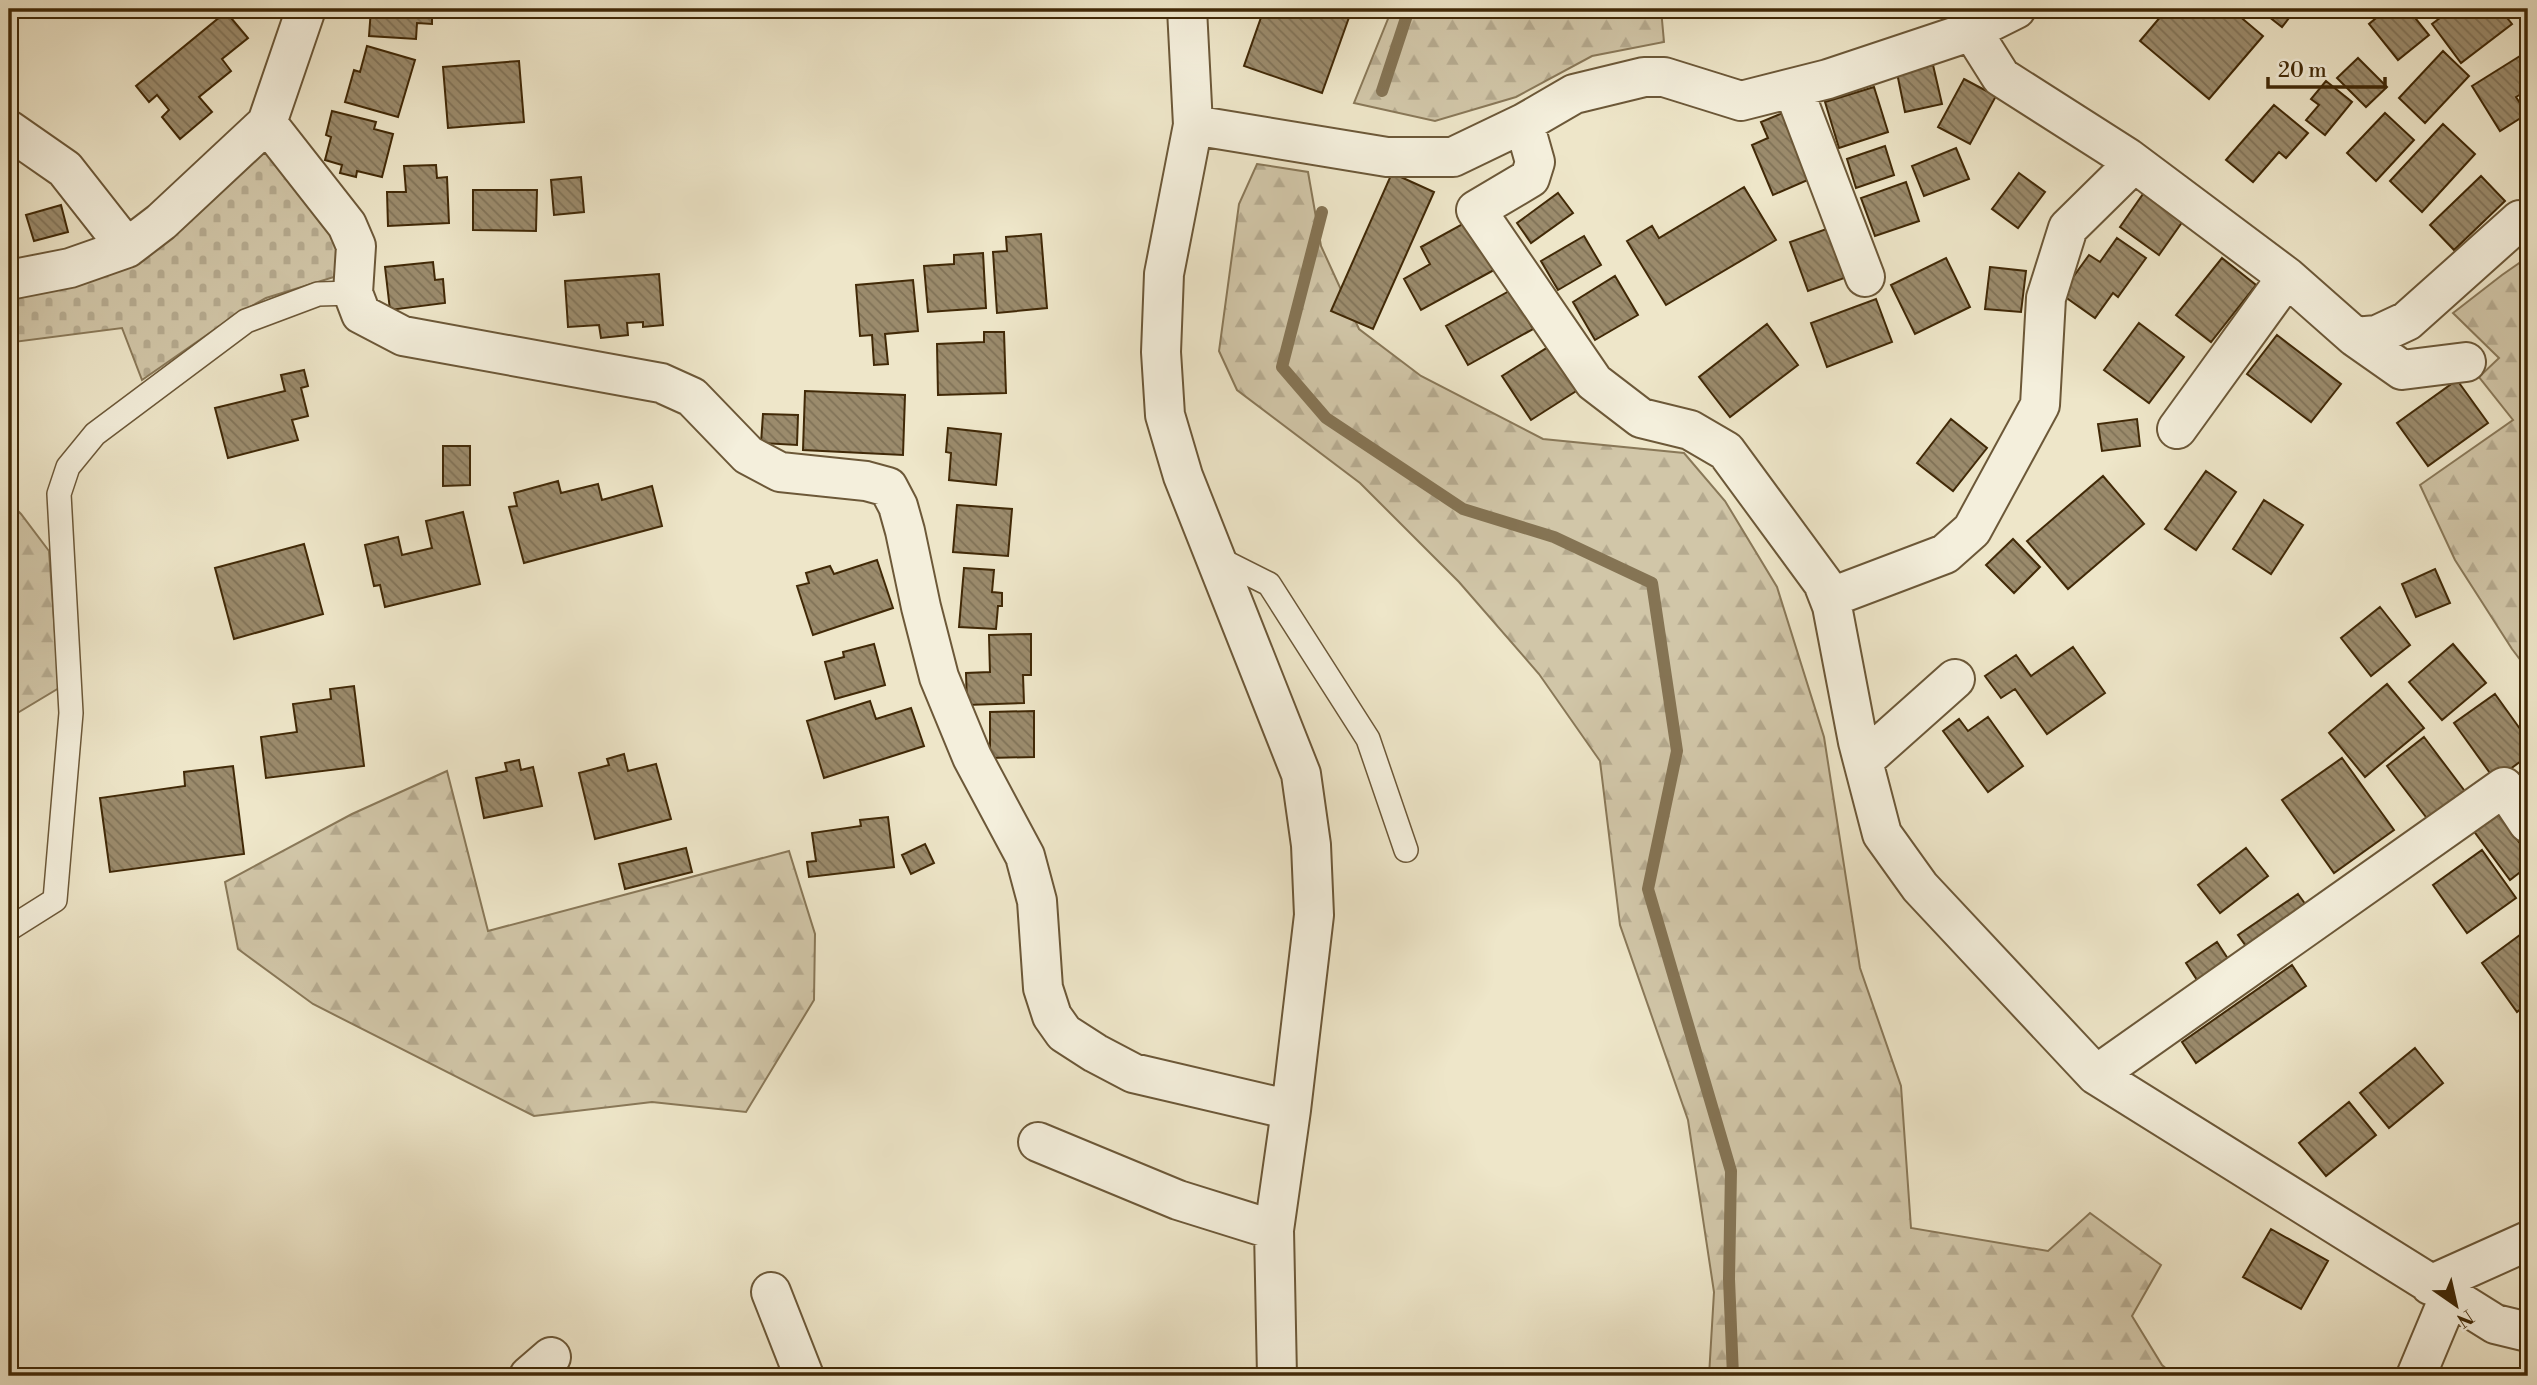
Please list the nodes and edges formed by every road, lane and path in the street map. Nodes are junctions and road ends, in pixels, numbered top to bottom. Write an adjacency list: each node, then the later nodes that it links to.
1 (306, 9): 6 (street)
2 (1187, 9): 8 (street)
3 (2016, 9): 4 (street)
4 (1972, 31): 5 (street); 10 (street)
5 (1793, 88): 7 (street); 14 (street)
6 (267, 123): 12 (street); 16 (street)
7 (1524, 123): 8 (street); 21 (street)
8 (1193, 125): 20 (street)
9 (9, 130): 12 (street)
10 (2134, 163): 13 (street); 21 (street)
11 (2528, 228): 17 (street)
12 (127, 248): 15 (street)
13 (2287, 276): 17 (street); 19 (street)
14 (1865, 277)
15 (9, 280)
16 (353, 293): 26 (lane); 28 (street)
17 (2356, 337): 18 (street)
18 (2466, 362)
19 (2177, 429)
20 (1215, 557): 25 (lane); 28 (street)
21 (1829, 598): 23 (street)
22 (1955, 679): 23 (street)
23 (1863, 761): 27 (street)
24 (2528, 823): 27 (street)
25 (1406, 850)
26 (9, 929)
27 (2096, 1075): 32 (street)
28 (1291, 1110): 30 (street)
29 (1038, 1142): 30 (street)
30 (1274, 1230): 35 (street)
31 (2528, 1241): 32 (street)
32 (2439, 1291): 34 (street); 37 (street)
33 (771, 1292): 36 (street)
34 (2528, 1332)
35 (1271, 1373)
36 (804, 1376)
37 (2416, 1376)

